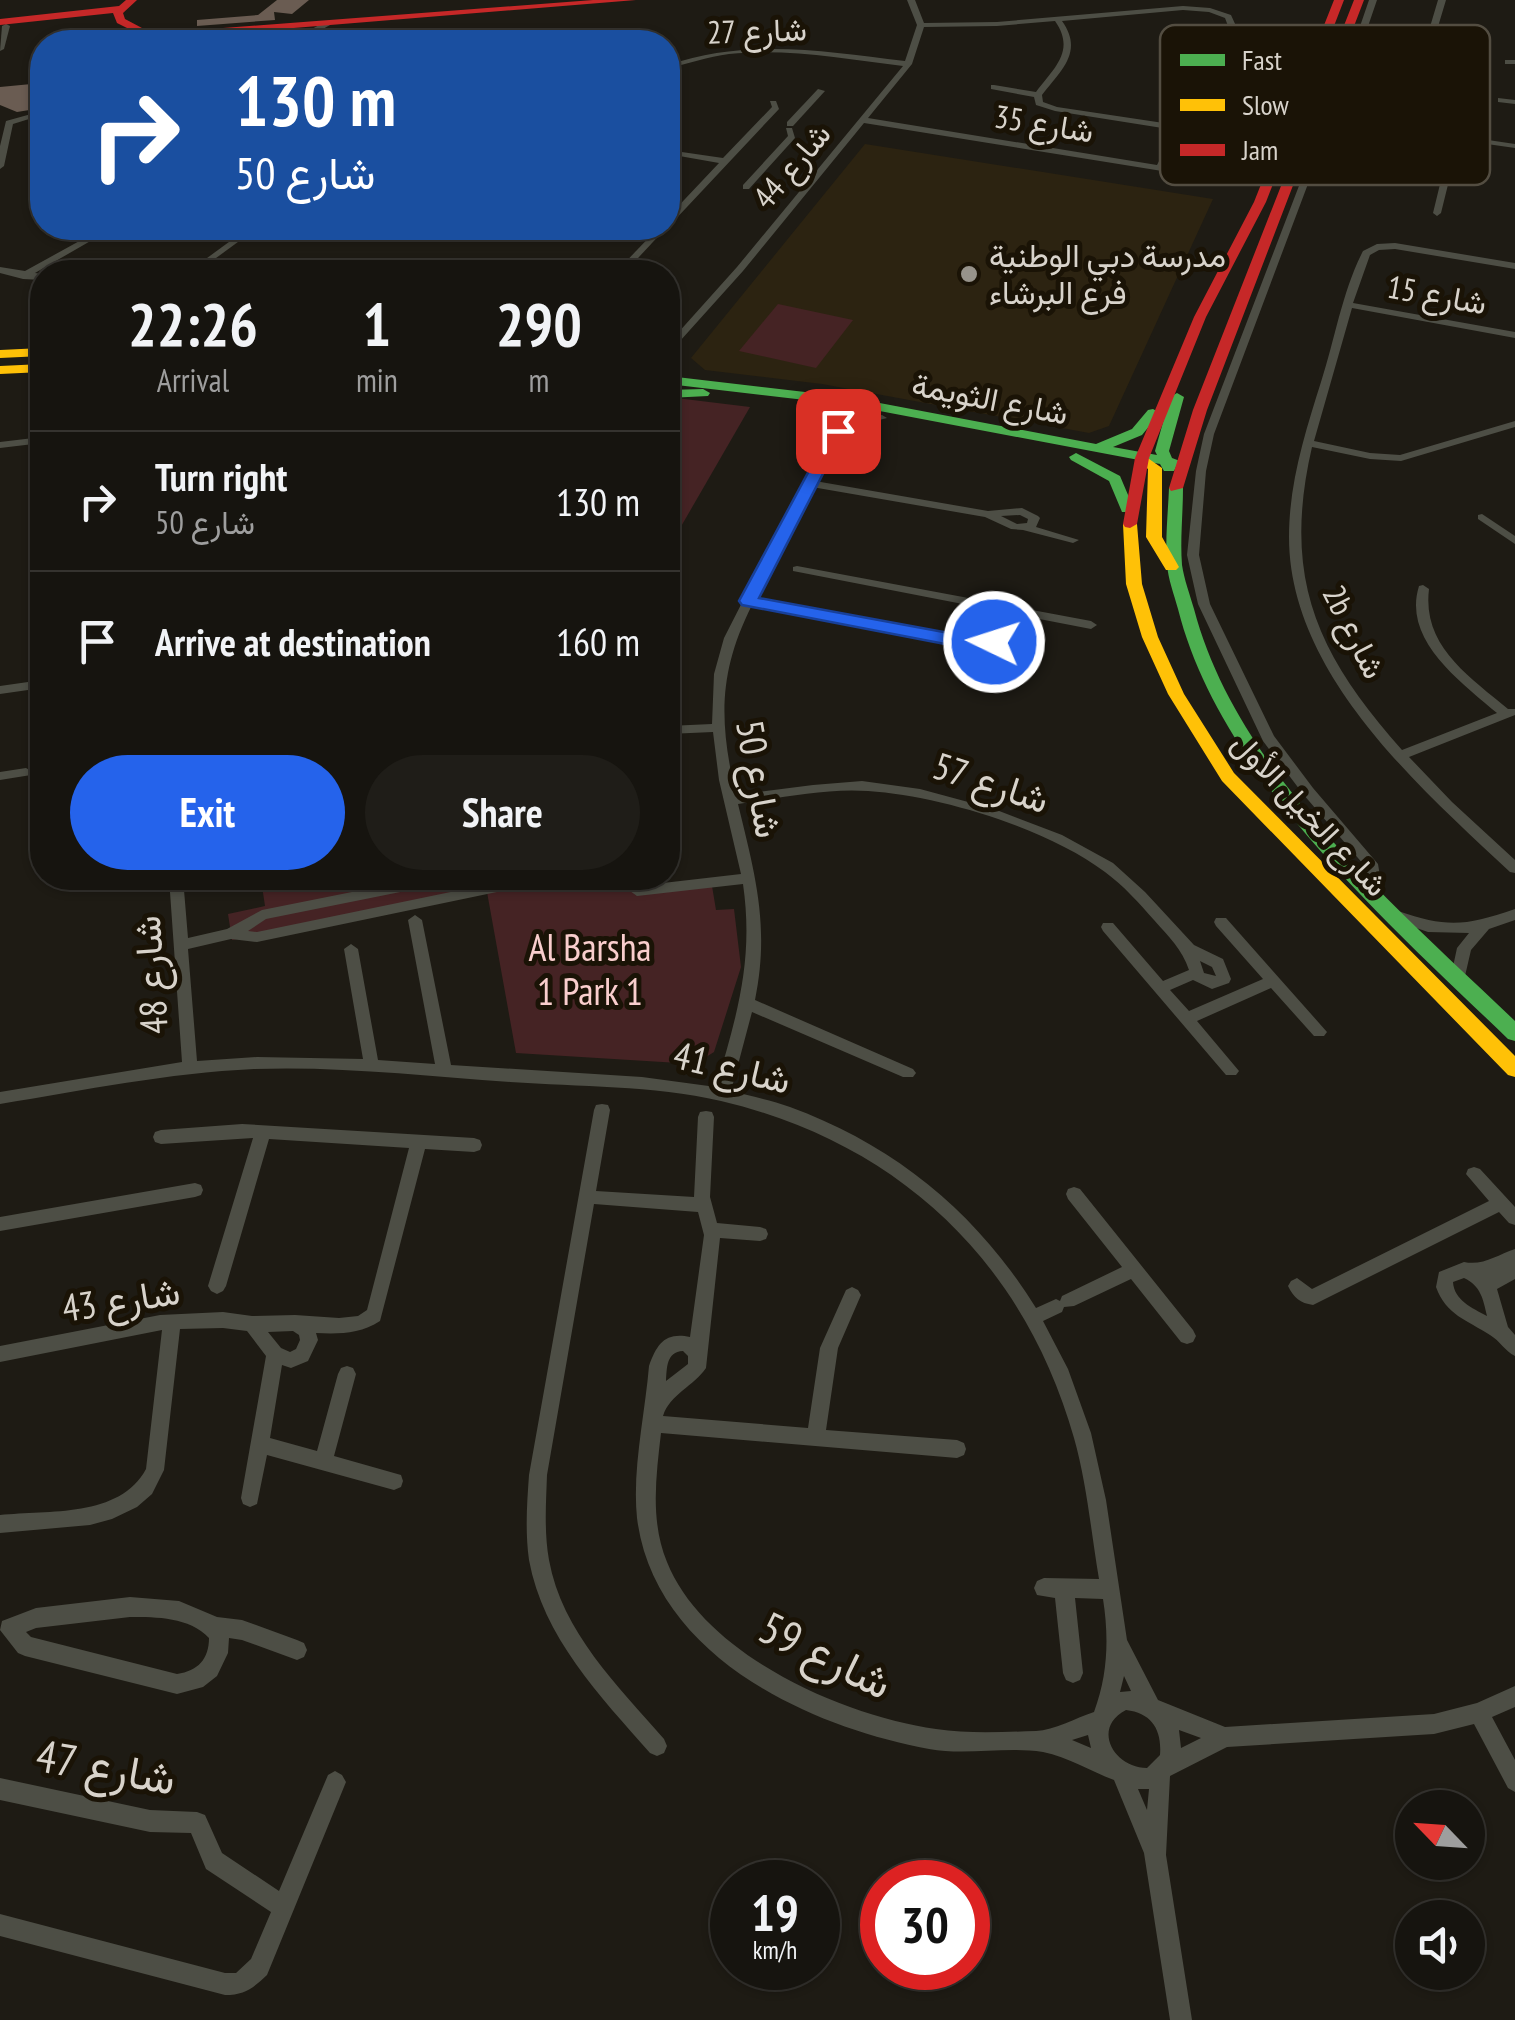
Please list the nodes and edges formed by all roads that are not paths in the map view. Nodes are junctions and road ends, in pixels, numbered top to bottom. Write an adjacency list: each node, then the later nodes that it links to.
1 (631, 0): 13 (main road)
2 (911, 0): 14 (street)
3 (1339, 0): 16 (main road, شارع الخيل الأول)
4 (1360, 0): 17 (main road, شارع الخيل الأول)
5 (1373, 0): 18 (street)
6 (1442, 0): 19 (street)
7 (1180, 4): 8 (street); 10 (street)
8 (1196, 8): 11 (street); 15 (street)
9 (124, 10): 12 (main road)
10 (1057, 20): 14 (street); 30 (street)
11 (1205, 20)
12 (2, 25): 24 (street)
13 (326, 25): 20 (main road); 23 (street)
14 (921, 25): 27 (street, شارع 44)
15 (1231, 25)
16 (1329, 25)
17 (1352, 25)
18 (1362, 25)
19 (1434, 25)
20 (274, 29): 21 (main road); 22 (street)
21 (259, 30)
22 (281, 30)
23 (316, 30)
24 (0, 48): 25 (street)
25 (4, 58)
26 (680, 63): 27 (street, شارع 27)
27 (908, 64): 35 (street, شارع 44)
28 (994, 88): 30 (street)
29 (821, 91): 38 (street)
30 (1038, 95): 37 (street)
31 (1501, 100): 32 (street)
32 (1515, 102)
33 (773, 103): 36 (street)
34 (30, 117): 43 (street)
35 (863, 120): 44 (street, شارع 35); 66 (street, شارع 44)
36 (761, 122): 38 (street); 42 (street)
37 (1160, 125)
38 (784, 126): 49 (street)
39 (1490, 143): 40 (street)
40 (1515, 146)
41 (680, 154): 42 (street)
42 (724, 161): 51 (street)
43 (0, 166)
44 (1160, 168)
45 (1235, 185): 50 (street, شارع 35)
46 (1261, 185): 50 (main road, شارع الخيل الأول)
47 (1296, 185): 67 (main road, شارع الخيل الأول)
48 (1443, 185): 52 (street)
49 (746, 187)
50 (1254, 194): 75 (main road, شارع الخيل الأول)
51 (680, 209)
52 (1436, 213)
53 (89, 240): 56 (street)
54 (236, 240): 57 (street)
55 (651, 240): 58 (street)
56 (55, 260)
57 (208, 260)
58 (631, 260)
59 (1515, 266): 64 (street, 2b شارع)
60 (0, 270): 62 (street)
61 (30, 273): 62 (street)
62 (23, 276): 63 (street)
63 (30, 276)
64 (1350, 305): 65 (street, شارع 15); 81 (street, 2b شارع)
65 (1515, 335)
66 (680, 336)
67 (1234, 346): 84 (main road, شارع الخيل الأول); 110 (street)
68 (0, 349): 69 (main road)
69 (30, 349)
70 (30, 362): 71 (main road)
71 (0, 366): 72 (main road)
72 (30, 367)
73 (680, 384): 83 (main road, شارع الثويمة)
74 (680, 386): 76 (main road, شارع الثويمة)
75 (1170, 386): 83 (main road); 84 (main road, شارع الخيل الأول)
76 (808, 407): 77 (main road, شارع الثويمة); 79 (street)
77 (882, 418): 79 (street); 83 (main road, شارع الثويمة)
78 (1515, 424): 81 (street)
79 (832, 436): 85 (street, شارع 50)
80 (30, 441): 82 (street)
81 (1308, 443): 103 (street, 2b شارع)
82 (0, 445)
83 (1084, 453): 84 (main road, شارع الثويمة); 86 (main road)
84 (1160, 466): 86 (main road, شارع الخيل الأول); 110 (main road, شارع الخيل الأول)
85 (808, 483): 88 (street); 92 (street, شارع 50)
86 (1129, 515): 138 (main road, شارع الخيل الأول)
87 (1482, 516): 89 (street)
88 (1073, 540)
89 (1515, 541)
90 (797, 568): 93 (street)
91 (1423, 589): 100 (street)
92 (748, 601): 97 (street); 101 (street, شارع 50)
93 (1012, 610): 95 (street); 96 (street)
94 (1091, 625): 95 (street)
95 (1024, 628): 96 (street); 97 (street)
96 (994, 642): 97 (street)
97 (976, 644)
98 (30, 686): 99 (street)
99 (0, 690)
100 (1511, 712): 103 (street)
101 (716, 728): 102 (street); 106 (street, شارع 50)
102 (680, 730)
103 (1400, 754): 107 (street, 2b شارع)
104 (26, 772): 105 (street)
105 (0, 776)
106 (732, 800): 108 (street, شارع 50); 125 (street, شارع 57)
107 (1515, 868)
108 (747, 878): 109 (street); 132 (street, شارع 50)
109 (680, 885)
110 (1369, 886): 117 (main road, شارع الخيل الأول)
111 (177, 890): 123 (street, شارع 48)
112 (422, 890): 114 (street)
113 (432, 890): 114 (street)
114 (418, 892): 116 (street)
115 (1515, 914): 121 (street)
116 (307, 915): 122 (street); 122 (street)
117 (1398, 916): 121 (street); 129 (main road, شارع الخيل الأول)
118 (415, 920): 139 (street)
119 (1221, 922): 126 (street)
120 (1108, 927): 131 (street)
121 (1486, 927): 129 (street)
122 (231, 934): 123 (street)
123 (181, 945): 137 (street, شارع 48)
124 (351, 949): 136 (street)
125 (1189, 950): 127 (street); 128 (street)
126 (1247, 951): 127 (street); 130 (street)
127 (1218, 964): 128 (street)
128 (1196, 973): 131 (street)
129 (1458, 976): 135 (main road, شارع الخيل الأول)
130 (1274, 981): 133 (street); 134 (street)
131 (1160, 988): 133 (street)
132 (746, 1003): 141 (street); 142 (street, شارع 50)
133 (1186, 1018): 140 (street)
134 (1319, 1032)
135 (1515, 1033)
136 (372, 1067): 137 (street, شارع 41); 139 (street, شارع 41)
137 (190, 1068): 143 (street, شارع 41)
138 (1515, 1068)
139 (444, 1071): 142 (street, شارع 41)
140 (1231, 1071)
141 (908, 1073)
142 (722, 1094): 168 (street, شارع 41)
143 (0, 1098)
144 (602, 1110): 153 (street)
145 (706, 1117): 155 (street)
146 (263, 1132): 147 (street); 148 (street); 165 (street)
147 (161, 1137)
148 (419, 1142): 149 (street); 171 (street, شارع 43)
149 (474, 1145)
150 (1474, 1174): 154 (street)
151 (195, 1190): 157 (street)
152 (1074, 1194): 161 (street)
153 (586, 1197): 155 (street); 199 (street)
154 (1502, 1203): 156 (street); 166 (street)
155 (704, 1205): 158 (street)
156 (1515, 1218)
157 (0, 1224)
158 (712, 1230): 159 (street); 175 (street)
159 (760, 1234)
160 (1515, 1256): 163 (street)
161 (1134, 1269): 168 (street); 173 (street)
162 (1515, 1270): 164 (street)
163 (1470, 1271): 164 (street); 172 (street)
164 (1490, 1285): 172 (street)
165 (217, 1286)
166 (1296, 1286)
167 (852, 1295): 180 (street)
168 (1035, 1317): 187 (street, شارع 41)
169 (172, 1322): 170 (street, شارع 43); 176 (street, شارع 43); 186 (street)
170 (252, 1324): 171 (street, شارع 43); 177 (street)
171 (298, 1324): 177 (street)
172 (1502, 1332): 174 (street)
173 (1187, 1336)
174 (1515, 1348)
175 (697, 1352): 179 (street); 179 (street, شارع 59)
176 (0, 1354)
177 (275, 1354): 181 (street)
178 (348, 1374): 183 (street)
179 (654, 1416): 180 (street); 198 (street, شارع 59)
180 (816, 1437): 182 (street)
181 (259, 1444): 183 (street); 185 (street)
182 (957, 1449)
183 (323, 1462): 184 (street)
184 (394, 1481)
185 (250, 1498)
186 (0, 1524)
187 (1110, 1589): 190 (street, شارع 41); 192 (street)
188 (214, 1627): 189 (street); 189 (street); 191 (street)
189 (4, 1628)
190 (1118, 1643): 194 (street, شارع 41); 196 (street, شارع 41)
191 (296, 1650)
192 (1073, 1673)
193 (1515, 1696): 195 (street)
194 (1153, 1708): 196 (street); 197 (street); 200 (street)
195 (1478, 1712): 197 (street); 203 (street)
196 (1102, 1716): 198 (street, شارع 59); 201 (street)
197 (1225, 1737): 200 (street)
198 (1040, 1742): 201 (street, شارع 59)
199 (657, 1746)
200 (1163, 1770): 201 (street); 205 (street)
201 (1118, 1772): 205 (street)
202 (335, 1782): 206 (street)
203 (1515, 1782)
204 (0, 1789): 206 (street, شارع 47)
205 (1154, 1856): 208 (street)
206 (284, 1907): 207 (street)
207 (0, 1925)
208 (1181, 2020)

